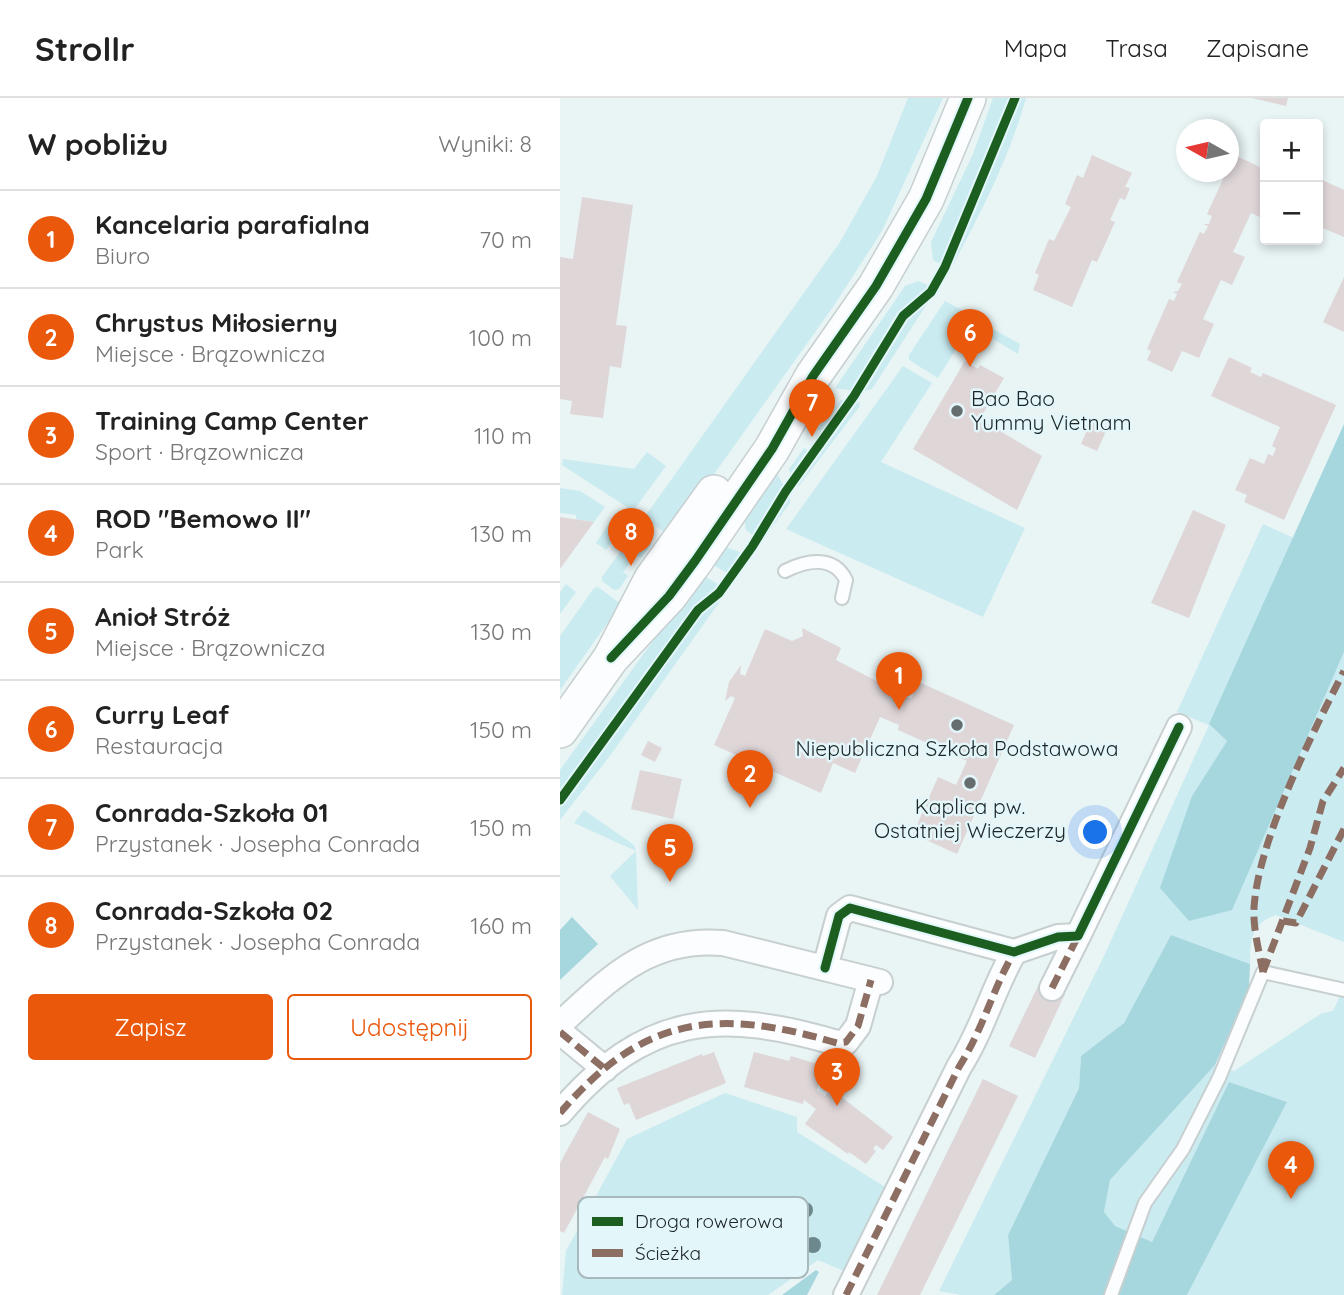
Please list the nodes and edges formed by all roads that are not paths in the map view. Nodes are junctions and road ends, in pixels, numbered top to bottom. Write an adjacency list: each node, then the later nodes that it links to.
1 (968, 98): 5 (street)
2 (785, 571): 3 (lane)
3 (842, 598)
4 (1179, 727): 6 (street)
5 (560, 730)
6 (1078, 936): 7 (street); 9 (street)
7 (1014, 952): 8 (street); 15 (street)
8 (825, 968): 11 (street); 13 (street)
9 (1052, 988)
10 (1343, 990): 16 (lane)
11 (560, 1024)
12 (560, 1032): 13 (street)
13 (605, 1069): 14 (street)
14 (560, 1112)
15 (846, 1295)
16 (1111, 1295)

